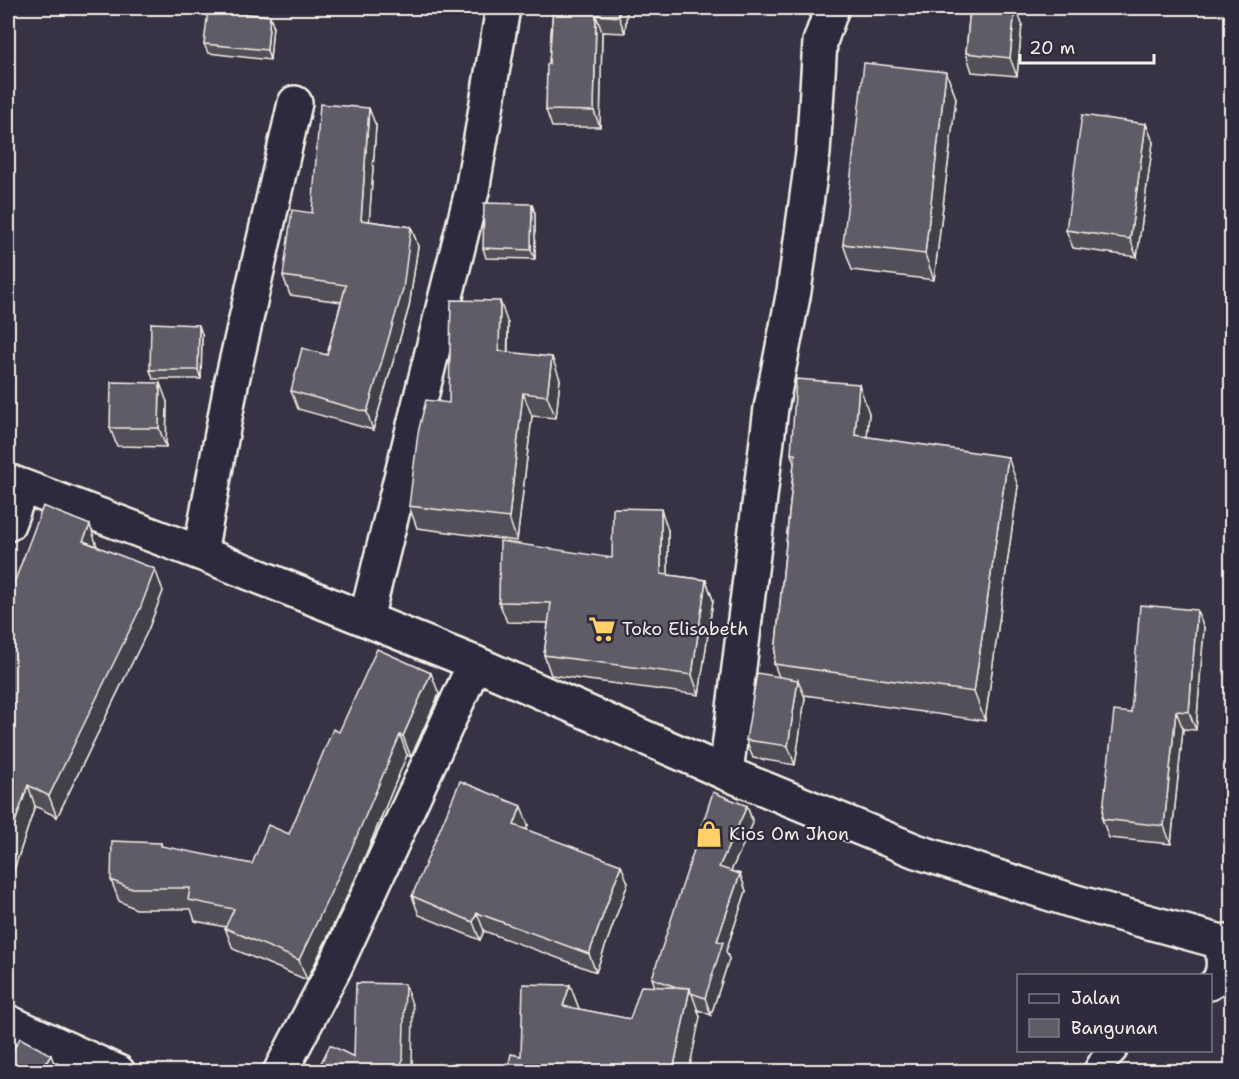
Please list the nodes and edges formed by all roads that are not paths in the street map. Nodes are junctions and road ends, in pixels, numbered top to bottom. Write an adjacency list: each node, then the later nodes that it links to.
1 (503, 8): 7 (street)
2 (832, 8): 9 (street)
3 (295, 103): 6 (street)
4 (15, 484): 5 (street); 6 (street)
5 (8, 524)
6 (200, 553): 7 (street)
7 (366, 619): 8 (street)
8 (475, 663): 9 (street); 15 (street)
9 (726, 773): 10 (street)
10 (1225, 942): 11 (lane)
11 (1212, 985)
12 (8, 1022): 14 (street)
13 (1111, 1052): 16 (lane)
14 (117, 1071)
15 (280, 1071)
16 (1097, 1071)

